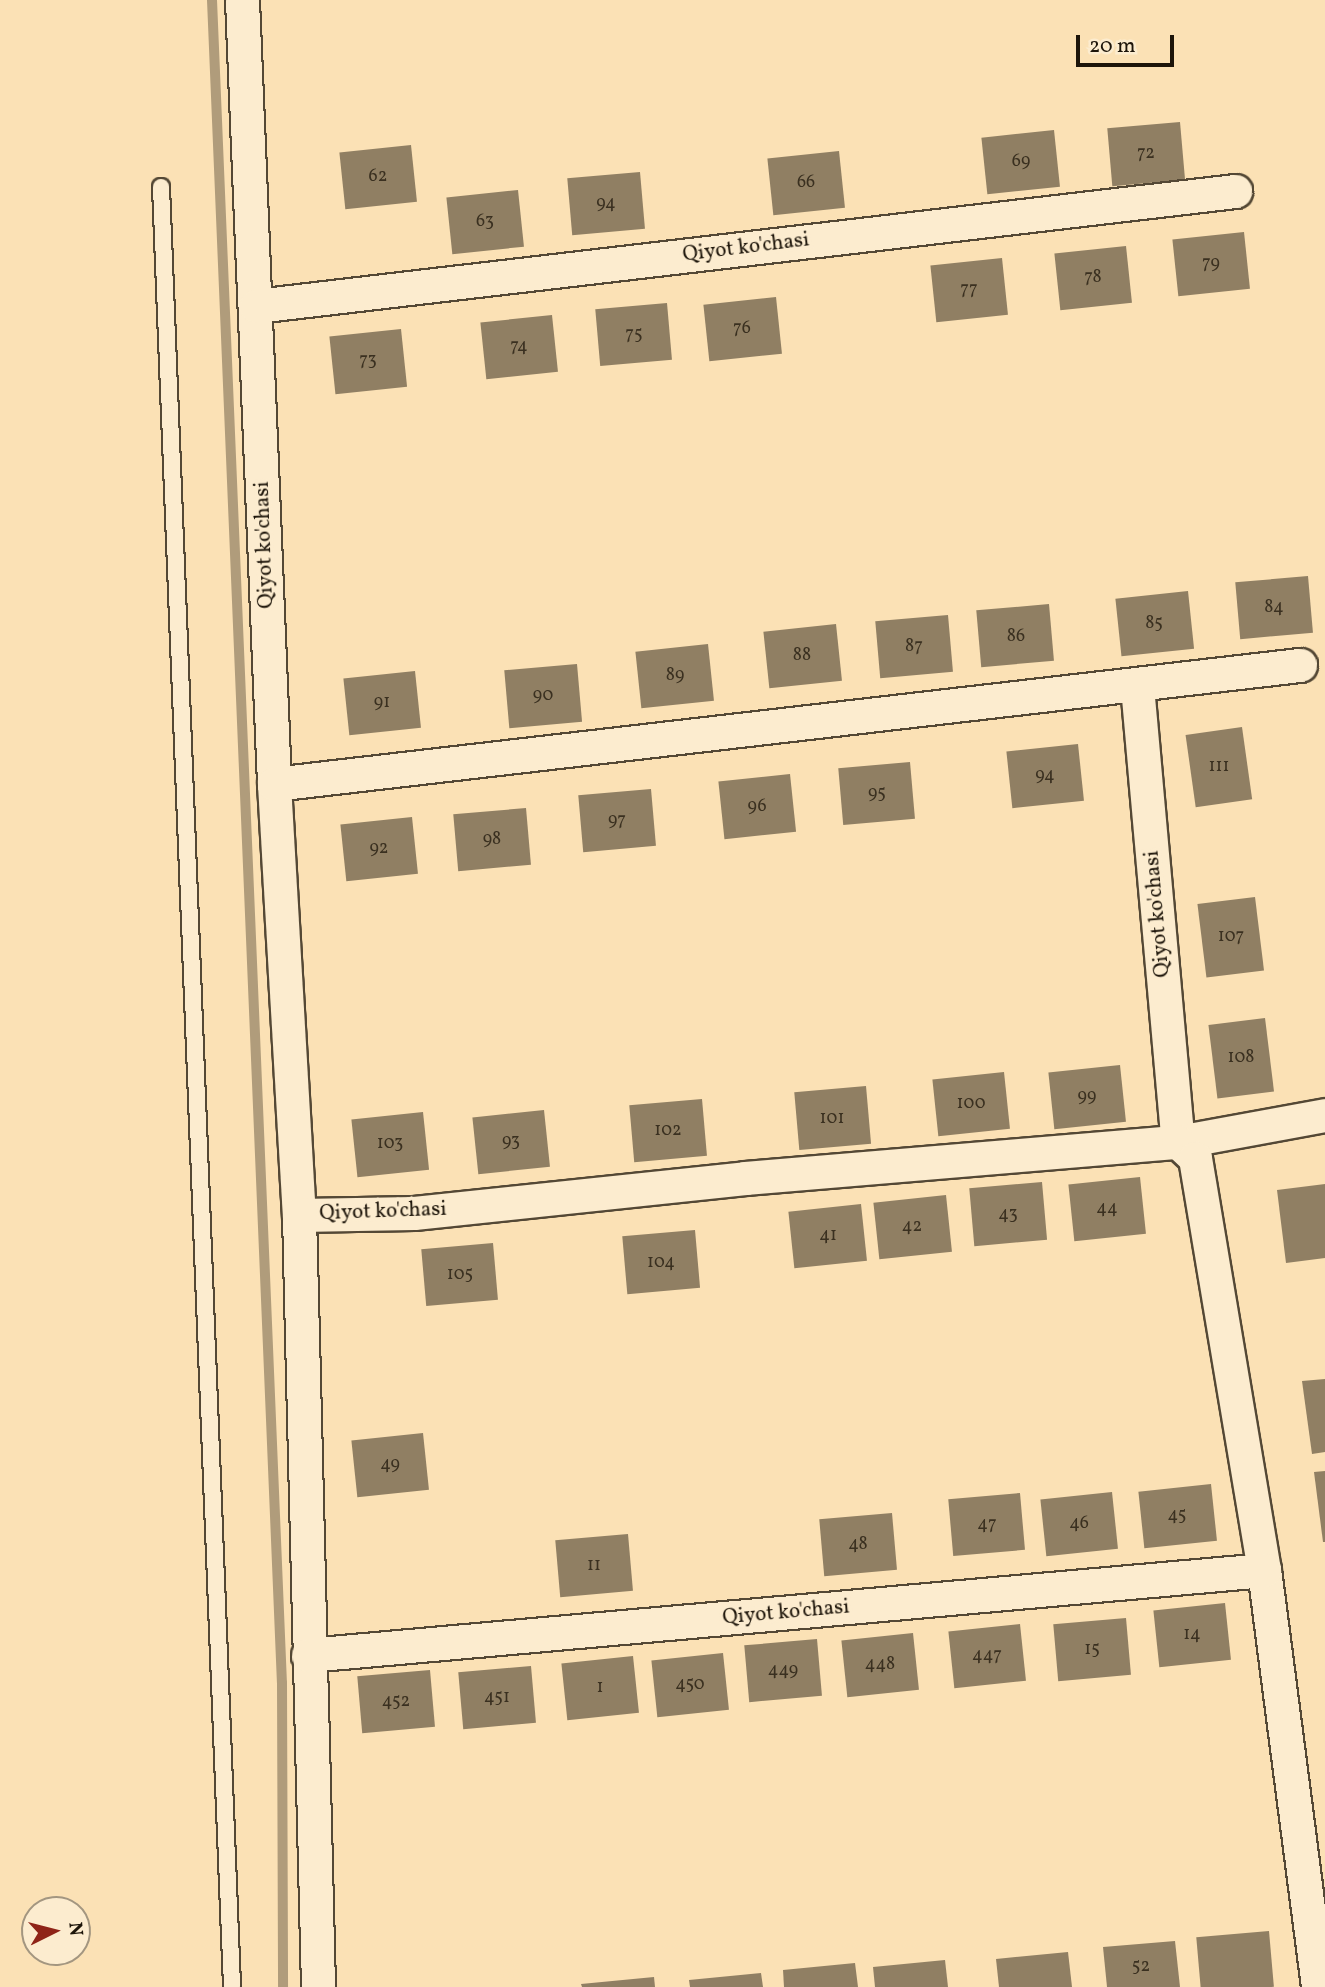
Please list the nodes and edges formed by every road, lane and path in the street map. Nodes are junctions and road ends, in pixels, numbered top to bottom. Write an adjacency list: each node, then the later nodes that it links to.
1 (242, 0): 4 (street, Qiyot ko'chasi)
2 (161, 187): 13 (lane)
3 (1235, 191): 4 (street, Qiyot ko'chasi)
4 (256, 306): 7 (street, Qiyot ko'chasi)
5 (1300, 665): 6 (street)
6 (1137, 686): 7 (street); 9 (street, Qiyot ko'chasi)
7 (274, 784): 10 (street, Qiyot ko'chasi)
8 (1325, 1115): 9 (street)
9 (1178, 1142): 10 (street, Qiyot ko'chasi); 11 (street, Qiyot ko'chasi)
10 (299, 1215): 12 (street, Qiyot ko'chasi)
11 (1264, 1570): 12 (street, Qiyot ko'chasi); 15 (street, Qiyot ko'chasi)
12 (308, 1656): 14 (street, Qiyot ko'chasi)
13 (232, 1987)
14 (318, 1987)
15 (1318, 1987)

